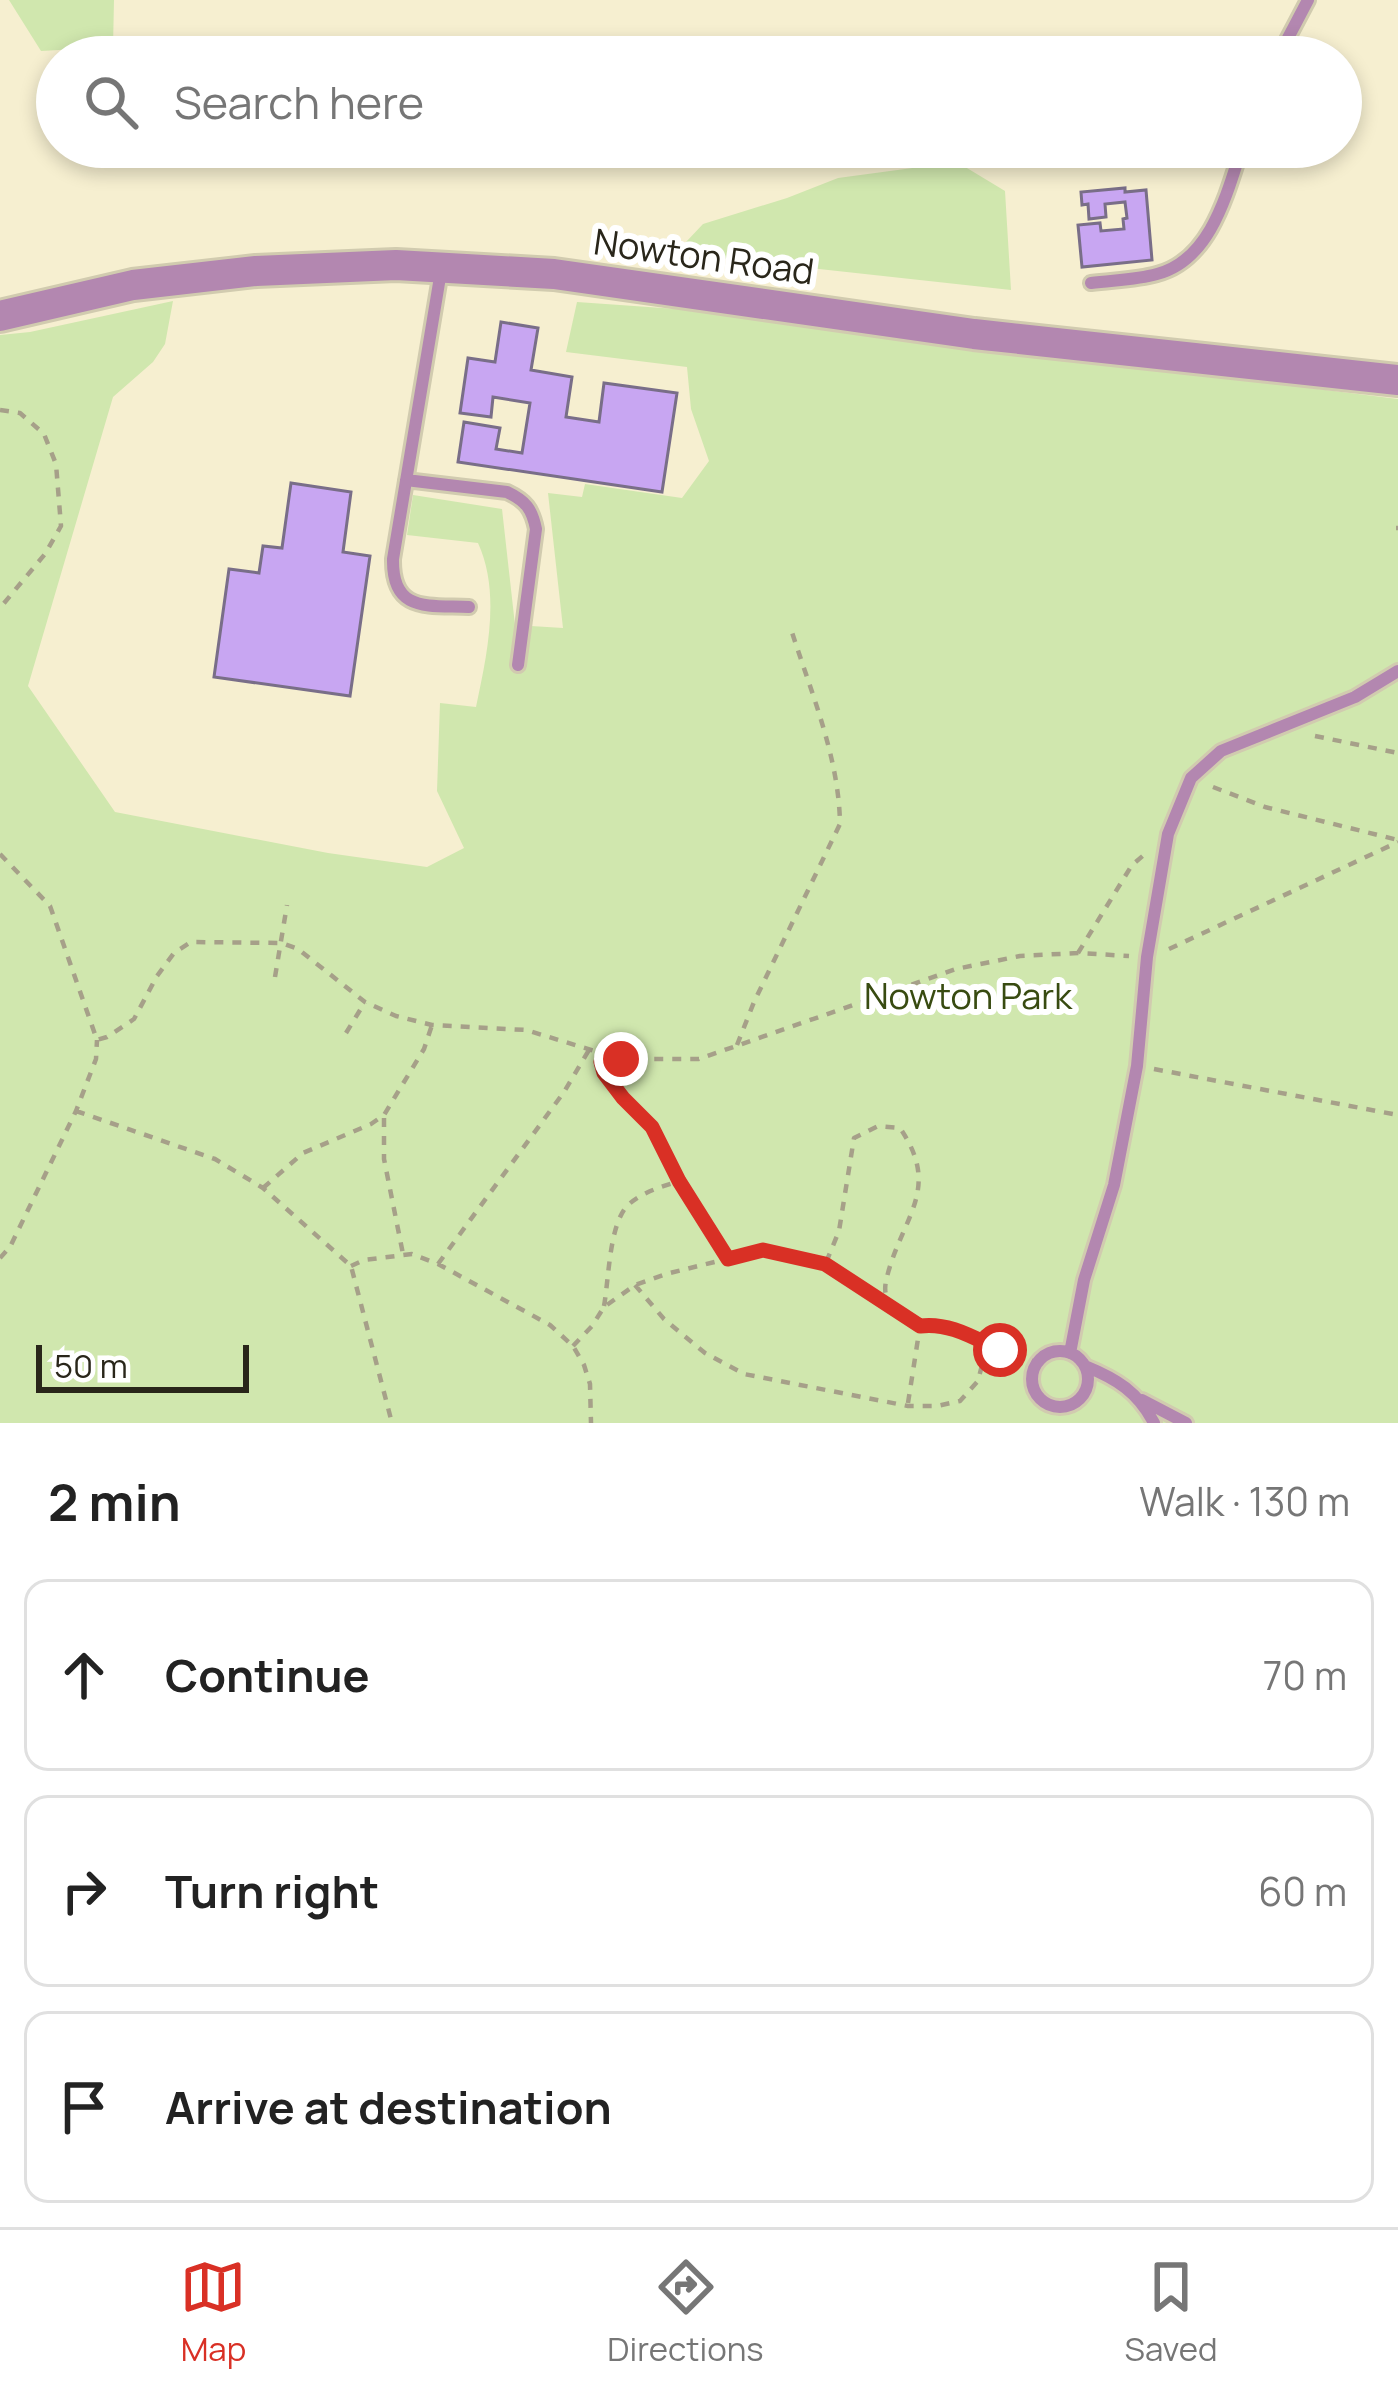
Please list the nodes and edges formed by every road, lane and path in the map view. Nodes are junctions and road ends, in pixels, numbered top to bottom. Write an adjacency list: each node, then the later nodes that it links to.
1 (1308, 0): 2 (lane)
2 (1289, 36)
3 (1235, 168): 5 (lane)
4 (441, 268): 6 (street, Nowton Road); 7 (street, Nowton Road); 9 (lane)
5 (1091, 283)
6 (0, 316)
7 (1398, 380)
8 (0, 410): 11 (path)
9 (406, 480): 10 (lane); 13 (lane)
10 (469, 607)
11 (0, 608)
12 (790, 626): 30 (path)
13 (518, 665)
14 (1398, 671): 15 (lane)
15 (1274, 728): 16 (path); 17 (lane)
16 (1398, 753)
17 (1191, 778): 18 (lane); 19 (path)
18 (1168, 834): 23 (path); 24 (lane)
19 (1398, 841): 24 (path)
20 (0, 854): 29 (path)
21 (286, 904): 22 (path)
22 (282, 943): 25 (path); 26 (path); 29 (path)
23 (1078, 953): 24 (path); 30 (path)
24 (1147, 957): 33 (lane)
25 (275, 977)
26 (365, 1002): 27 (path); 28 (path)
27 (432, 1025): 31 (path); 35 (path)
28 (346, 1033)
29 (97, 1040): 34 (path)
30 (737, 1046): 32 (path)
31 (589, 1050): 32 (path); 42 (path)
32 (603, 1055): 37 (path)
33 (1137, 1066): 36 (path); 51 (lane)
34 (76, 1111): 38 (path); 40 (path)
35 (385, 1114): 38 (path); 39 (path)
36 (1398, 1115)
37 (679, 1181): 41 (path); 47 (path)
38 (263, 1188): 44 (path)
39 (403, 1254): 42 (path); 44 (path)
40 (0, 1258)
41 (728, 1259): 43 (path); 45 (path)
42 (438, 1264): 50 (path)
43 (825, 1264): 46 (path); 46 (path)
44 (351, 1267): 58 (path)
45 (635, 1285): 47 (path); 57 (path)
46 (885, 1302): 48 (path)
47 (604, 1307): 50 (path)
48 (920, 1326): 49 (path); 57 (path)
49 (987, 1344): 52 (path); 53 (path)
50 (573, 1346): 59 (path)
51 (1070, 1353): 54 (lane); 55 (lane)
52 (1016, 1356): 53 (path); 54 (path)
53 (984, 1357): 57 (path)
54 (1038, 1363): 55 (lane)
55 (1085, 1366): 56 (lane)
56 (1142, 1399): 60 (lane); 61 (lane)
57 (908, 1406)
58 (392, 1423)
59 (591, 1423)
60 (1154, 1423)
61 (1186, 1423)

